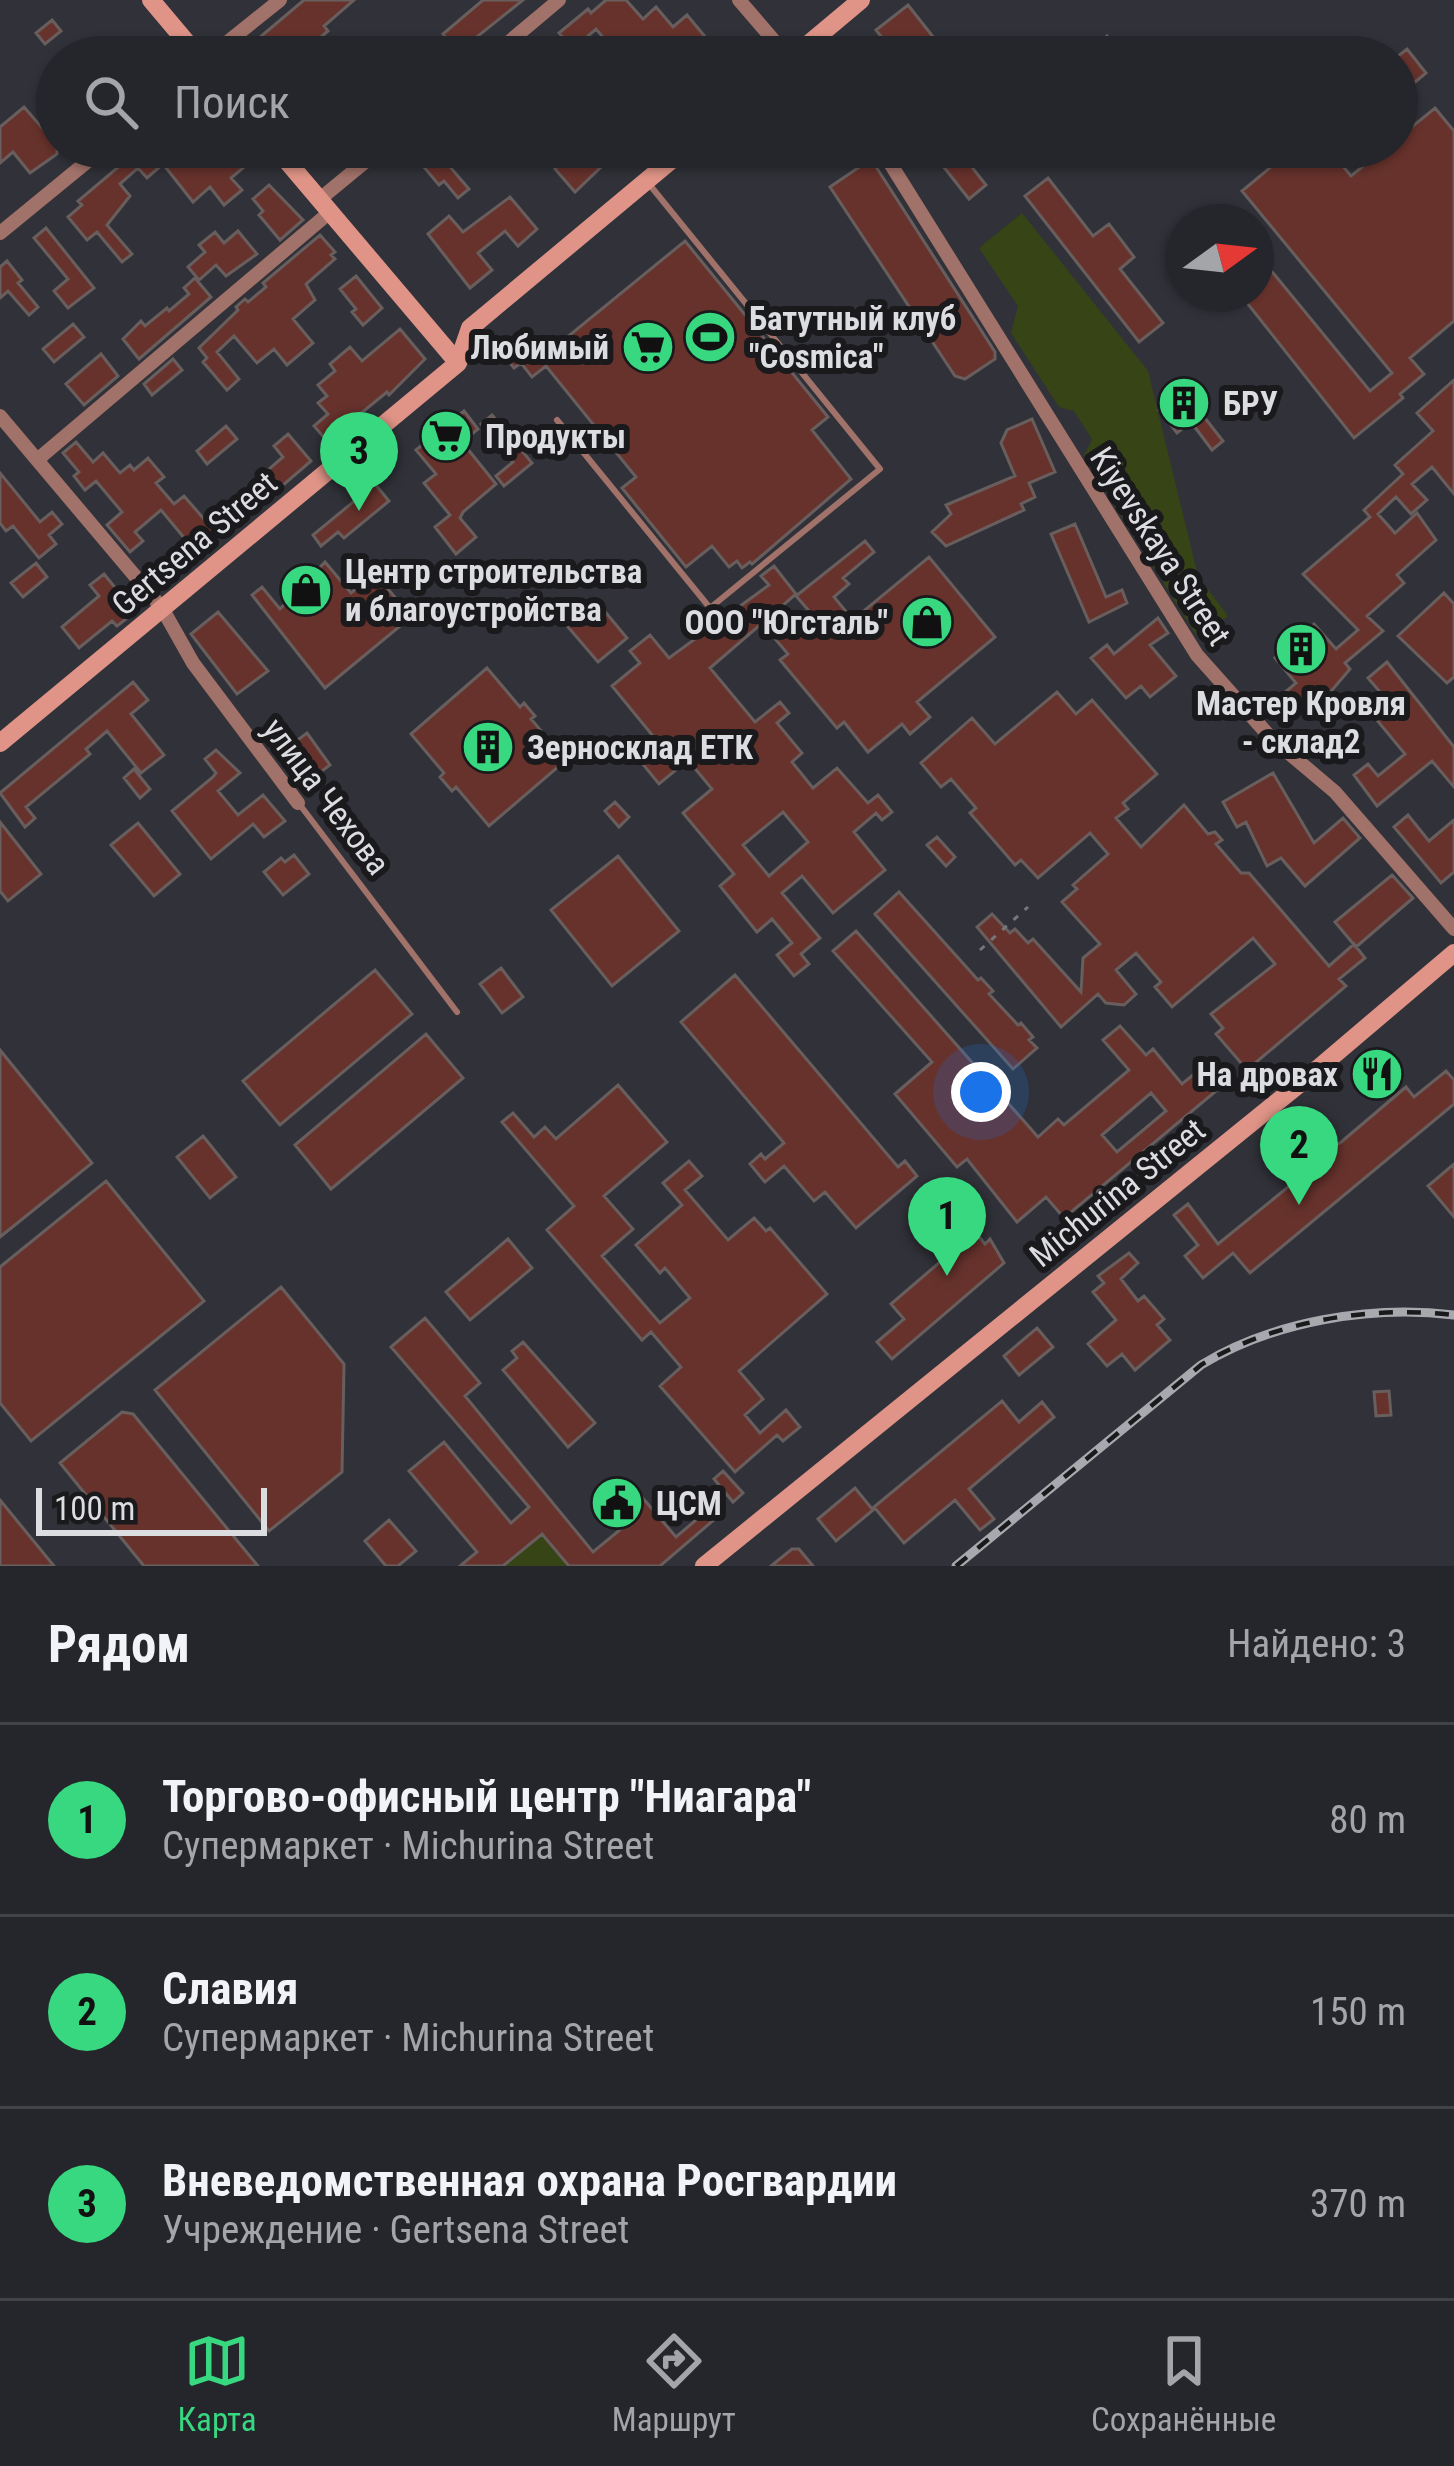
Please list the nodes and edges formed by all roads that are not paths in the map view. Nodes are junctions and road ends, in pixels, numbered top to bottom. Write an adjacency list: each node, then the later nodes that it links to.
1 (151, 0): 6 (street)
2 (280, 0): 7 (street)
3 (559, 0): 8 (street)
4 (739, 0): 9 (street)
5 (861, 0): 10 (street)
6 (181, 36)
7 (235, 36)
8 (516, 36)
9 (771, 36)
10 (829, 36)
11 (79, 168): 18 (street)
12 (293, 168): 17 (street)
13 (362, 168): 17 (street)
14 (662, 168): 16 (street)
15 (893, 168): 28 (street, Kiyevskaya Street)
16 (647, 181): 20 (street); 23 (lane)
17 (325, 206): 19 (street); 24 (street)
18 (0, 233)
19 (429, 328): 20 (street); 21 (street)
20 (470, 328): 21 (street)
21 (458, 363): 25 (street, Gertsena Street)
22 (0, 416): 24 (street, улица Чехова)
23 (557, 420)
24 (37, 460): 25 (street, улица Чехова)
25 (162, 608): 26 (street, Gertsena Street); 27 (street, улица Чехова)
26 (0, 743)
27 (298, 802): 30 (lane, улица Чехова)
28 (1454, 929)
29 (1454, 953): 31 (street, Michurina Street)
30 (457, 1012)
31 (704, 1566)

